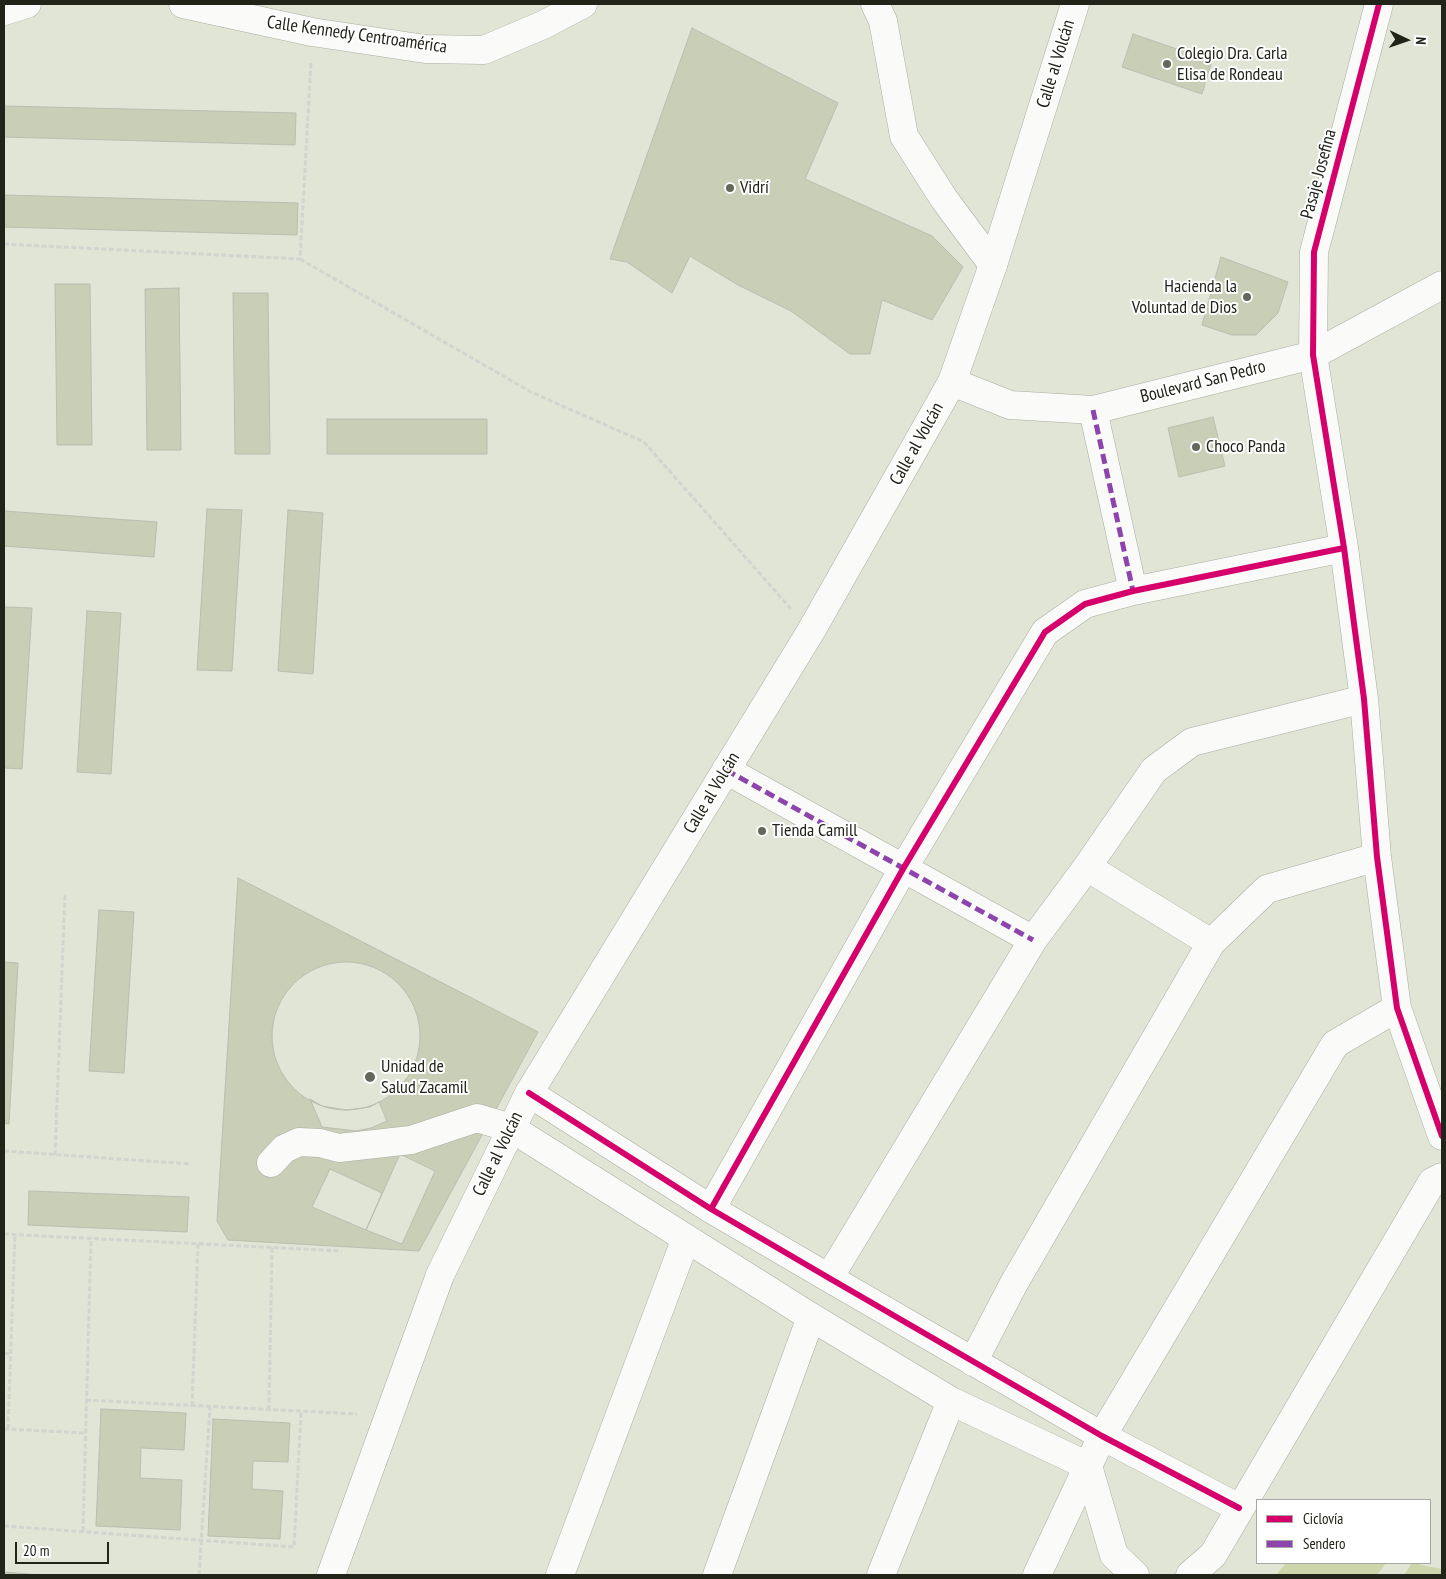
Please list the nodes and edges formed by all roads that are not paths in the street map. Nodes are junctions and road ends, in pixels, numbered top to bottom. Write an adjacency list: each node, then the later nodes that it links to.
1 (27, 4): 7 (street)
2 (183, 4): 3 (street, Calle Kennedy Centroamérica)
3 (583, 4)
4 (875, 4): 8 (street)
5 (1075, 4): 8 (street, Calle al Volcán)
6 (1379, 4): 10 (street, Pasaje Josefina)
7 (4, 11)
8 (993, 265): 11 (street, Calle al Volcán)
9 (1442, 285): 10 (street, Boulevard San Pedro)
10 (1312, 355): 12 (street, Boulevard San Pedro); 13 (street, Pasaje Josefina)
11 (952, 382): 12 (street, Boulevard San Pedro); 16 (street, Calle al Volcán)
12 (1093, 410): 14 (street)
13 (1344, 548): 14 (street); 15 (street, Pasaje Josefina)
14 (1133, 591): 19 (street)
15 (1364, 699): 17 (street, Pasaje Josefina); 18 (street)
16 (726, 770): 19 (street); 23 (street, Calle al Volcán)
17 (1377, 857): 21 (street); 22 (street, Pasaje Josefina)
18 (1087, 867): 20 (street); 21 (street)
19 (903, 869): 20 (street); 30 (street)
20 (1033, 940): 32 (street)
21 (1211, 943): 34 (street)
22 (1397, 1008): 25 (street, Pasaje Josefina); 36 (street)
23 (529, 1093): 24 (street, Calle al Volcán); 26 (street)
24 (511, 1128): 27 (street); 29 (street); 39 (street, Calle al Volcán)
25 (1442, 1136)
26 (634, 1160): 29 (street); 30 (street)
27 (271, 1163)
28 (1442, 1177): 38 (street)
29 (612, 1191): 31 (street)
30 (711, 1209): 32 (street)
31 (686, 1238): 33 (street); 40 (street)
32 (830, 1278): 34 (street)
33 (811, 1317): 35 (street); 41 (street)
34 (973, 1362): 36 (street)
35 (951, 1402): 37 (street); 42 (street)
36 (1102, 1436): 37 (street); 38 (street)
37 (1088, 1466): 43 (street); 44 (street)
38 (1239, 1508): 45 (street)
39 (331, 1575)
40 (560, 1575)
41 (717, 1575)
42 (881, 1575)
43 (1036, 1575)
44 (1136, 1575)
45 (1190, 1575)

